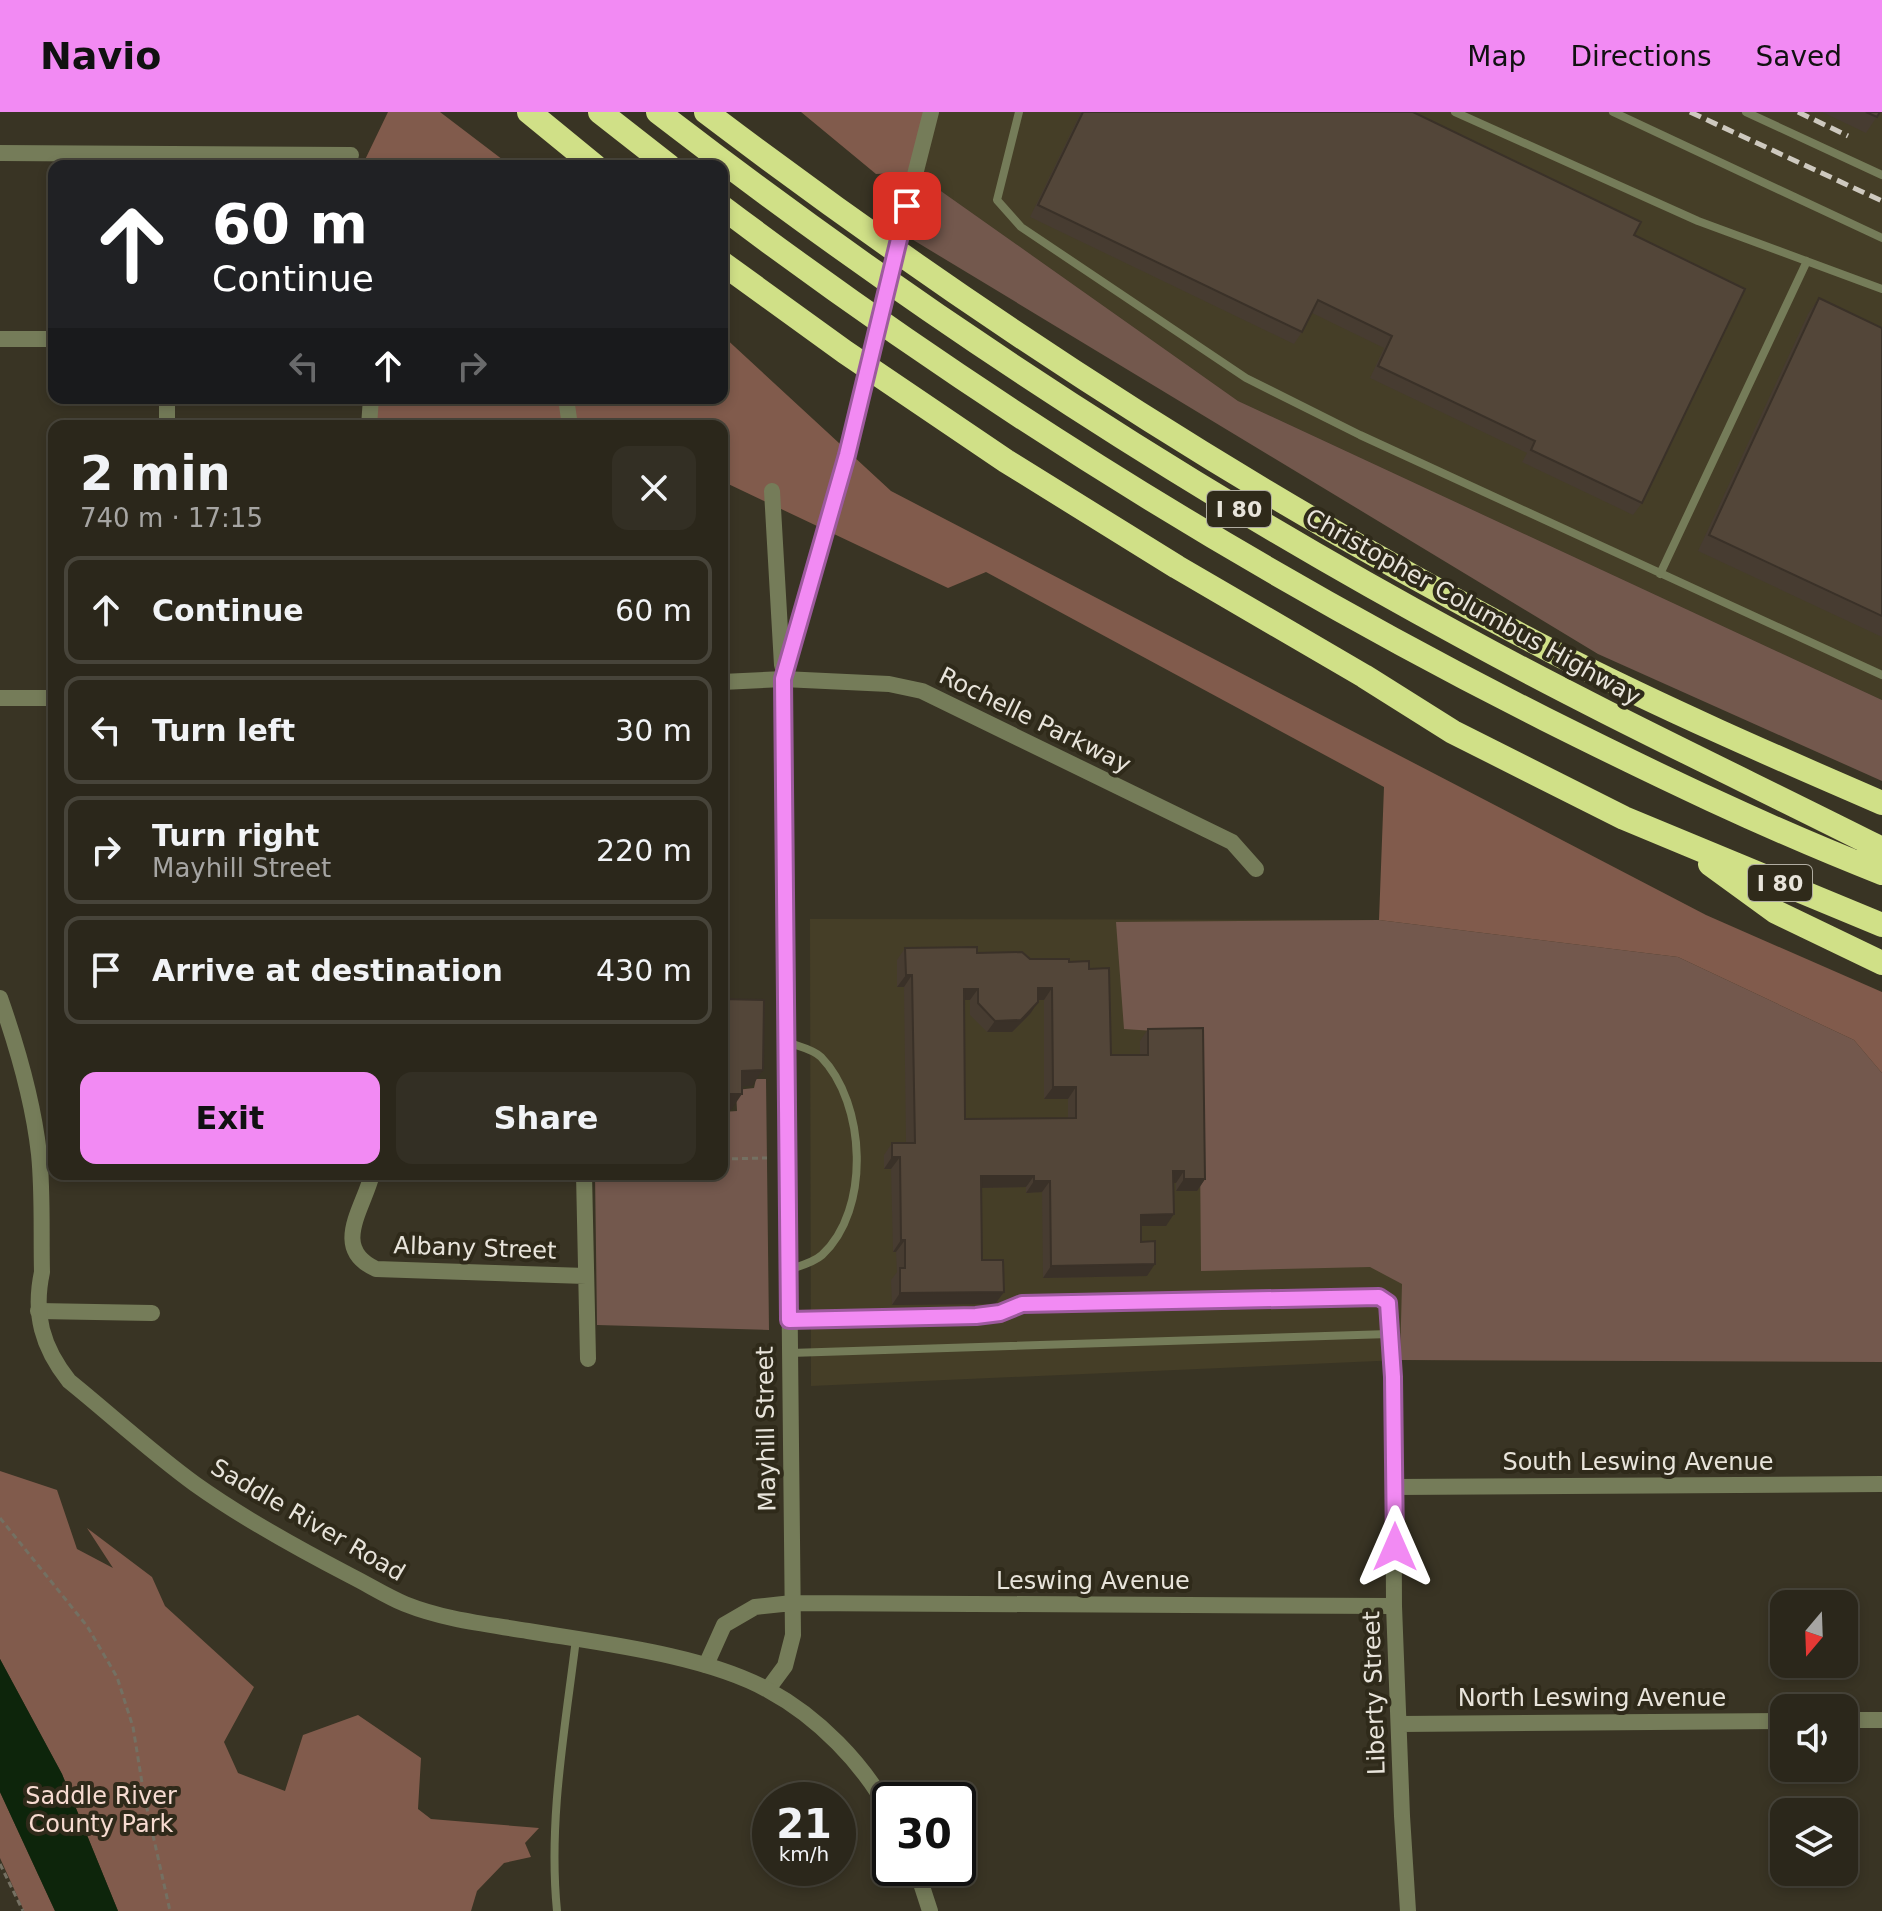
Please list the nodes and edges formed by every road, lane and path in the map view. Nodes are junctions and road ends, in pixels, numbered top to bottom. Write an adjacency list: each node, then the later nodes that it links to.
1 (529, 112): 13 (highway)
2 (600, 112): 14 (highway)
3 (658, 112): 15 (highway, Christopher Columbus Highway / I 80)
4 (706, 112): 17 (highway)
5 (729, 112): 17 (highway)
6 (931, 112): 29 (street, Mayhill Street, bridge)
7 (1019, 112): 27 (lane)
8 (1455, 112): 21 (lane)
9 (1613, 112): 20 (lane)
10 (1746, 112): 18 (lane)
11 (0, 153): 12 (street)
12 (351, 155)
13 (588, 160)
14 (661, 160)
15 (722, 160)
16 (728, 164): 35 (highway, Christopher Columbus Highway / I 80)
17 (781, 169): 33 (highway)
18 (1882, 175)
19 (728, 211): 37 (highway, I 80)
20 (1882, 238)
21 (1807, 261): 23 (lane); 27 (lane)
22 (728, 267): 34 (highway, I 80)
23 (1882, 289)
24 (0, 339): 25 (street)
25 (48, 339)
26 (772, 491): 29 (street, Mayhill Street)
27 (1660, 574): 28 (lane)
28 (1882, 675)
29 (783, 679): 30 (street, Rochelle Parkway); 36 (street, Rochelle Parkway); 41 (street, Mayhill Street)
30 (728, 682)
31 (0, 698): 32 (street)
32 (48, 698)
33 (1882, 801)
34 (1679, 841): 38 (highway, I 80); 39 (highway)
35 (1882, 849)
36 (1256, 869)
37 (1882, 873)
38 (1882, 925)
39 (1882, 963)
40 (0, 998): 48 (street, Saddle River Road)
41 (786, 1042): 46 (street, Mayhill Street); 46 (lane)
42 (767, 1158): 43 (path)
43 (728, 1159)
44 (370, 1180): 47 (street, Albany Street)
45 (584, 1180): 47 (street)
46 (788, 1270): 50 (street, Mayhill Street)
47 (586, 1276): 53 (street)
48 (38, 1311): 49 (street); 60 (street, Saddle River Road)
49 (152, 1313)
50 (789, 1320): 51 (lane); 52 (street, Mayhill Street)
51 (1389, 1334): 52 (lane); 54 (lane)
52 (789, 1353): 58 (street, Mayhill Street)
53 (588, 1359)
54 (1393, 1377): 56 (street, Liberty Street)
55 (1882, 1484): 56 (street, South Leswing Avenue)
56 (1395, 1487): 59 (street, Liberty Street)
57 (0, 1518): 71 (path)
58 (792, 1603): 59 (street, Leswing Avenue); 61 (street); 62 (street, Mayhill Street)
59 (1394, 1606): 66 (street, Liberty Street)
60 (576, 1639): 61 (street, Saddle River Road); 72 (lane)
61 (706, 1665): 62 (street, Saddle River Road)
62 (768, 1689): 67 (street, Saddle River Road)
63 (1858, 1720): 64 (street)
64 (1882, 1720)
65 (1770, 1721): 66 (street, North Leswing Avenue)
66 (1400, 1724): 74 (street, Liberty Street)
67 (872, 1786)
68 (0, 1864): 70 (path)
69 (922, 1886): 73 (street)
70 (23, 1911)
71 (170, 1911)
72 (557, 1911)
73 (930, 1911)
74 (1408, 1911)

